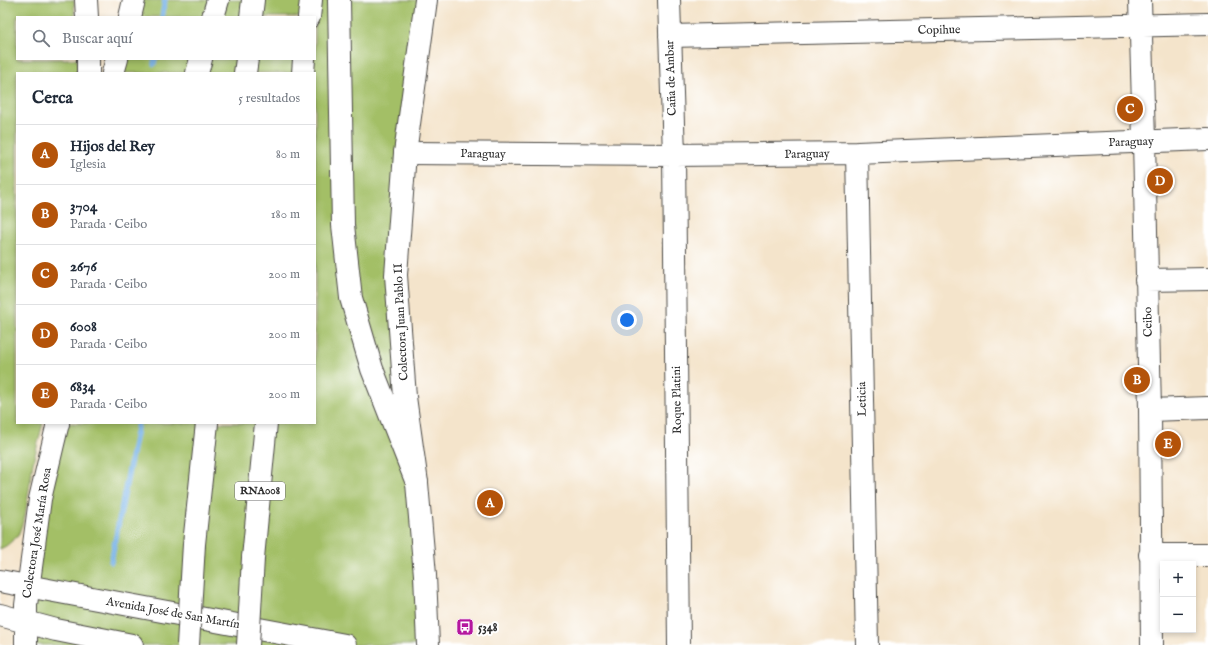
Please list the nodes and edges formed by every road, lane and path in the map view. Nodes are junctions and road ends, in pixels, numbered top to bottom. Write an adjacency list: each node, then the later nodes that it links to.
1 (86, 0): 10 (main road)
2 (134, 0): 11 (main road)
3 (218, 0): 12 (main road)
4 (253, 0): 13 (main road)
5 (311, 0): 14 (main road)
6 (338, 0): 40 (main road)
7 (426, 0): 30 (main road, Colectora Juan Pablo II)
8 (669, 0): 17 (main road, Caña de Ambar)
9 (1140, 0): 16 (main road, Ceibo)
10 (86, 16)
11 (130, 16)
12 (213, 16)
13 (251, 16)
14 (309, 16)
15 (1208, 24): 16 (main road, Copihue)
16 (1141, 26): 17 (main road, Copihue); 29 (main road, Ceibo)
17 (670, 36): 32 (main road, Caña de Ambar)
18 (88, 60): 23 (main road)
19 (117, 60): 24 (main road)
20 (201, 60): 25 (main road)
21 (247, 60): 26 (main road)
22 (304, 60): 27 (main road)
23 (88, 72)
24 (113, 72)
25 (197, 72)
26 (245, 72)
27 (303, 72)
28 (1208, 139): 29 (main road, Paraguay)
29 (1144, 141): 31 (main road, Paraguay); 34 (main road, Ceibo)
30 (405, 153): 32 (main road, Paraguay); 40 (main road, Colectora Juan Pablo II)
31 (857, 153): 32 (main road, Paraguay); 54 (main road, Leticia)
32 (674, 156): 53 (main road, Roque Platini)
33 (1208, 279): 34 (main road)
34 (1146, 280): 36 (main road, Ceibo)
35 (1208, 408): 36 (main road)
36 (1150, 410): 41 (main road, Ceibo)
37 (58, 424): 44 (main road, Colectora José María Rosa)
38 (207, 424): 49 (main road, bridge)
39 (266, 424): 50 (main road, RNA008, bridge)
40 (417, 483): 52 (main road, Colectora Juan Pablo II)
41 (1150, 555): 42 (main road); 55 (main road, Ceibo)
42 (1208, 555)
43 (0, 581): 44 (main road, Avenida José de San Martín)
44 (28, 586): 46 (main road, Colectora José María Rosa); 51 (main road, Avenida José de San Martín)
45 (0, 614): 46 (main road)
46 (25, 621): 47 (main road, Colectora José María Rosa); 48 (main road)
47 (26, 645)
48 (132, 645)
49 (188, 645)
50 (248, 645)
51 (345, 645)
52 (428, 645)
53 (679, 645)
54 (867, 645)
55 (1152, 645)

